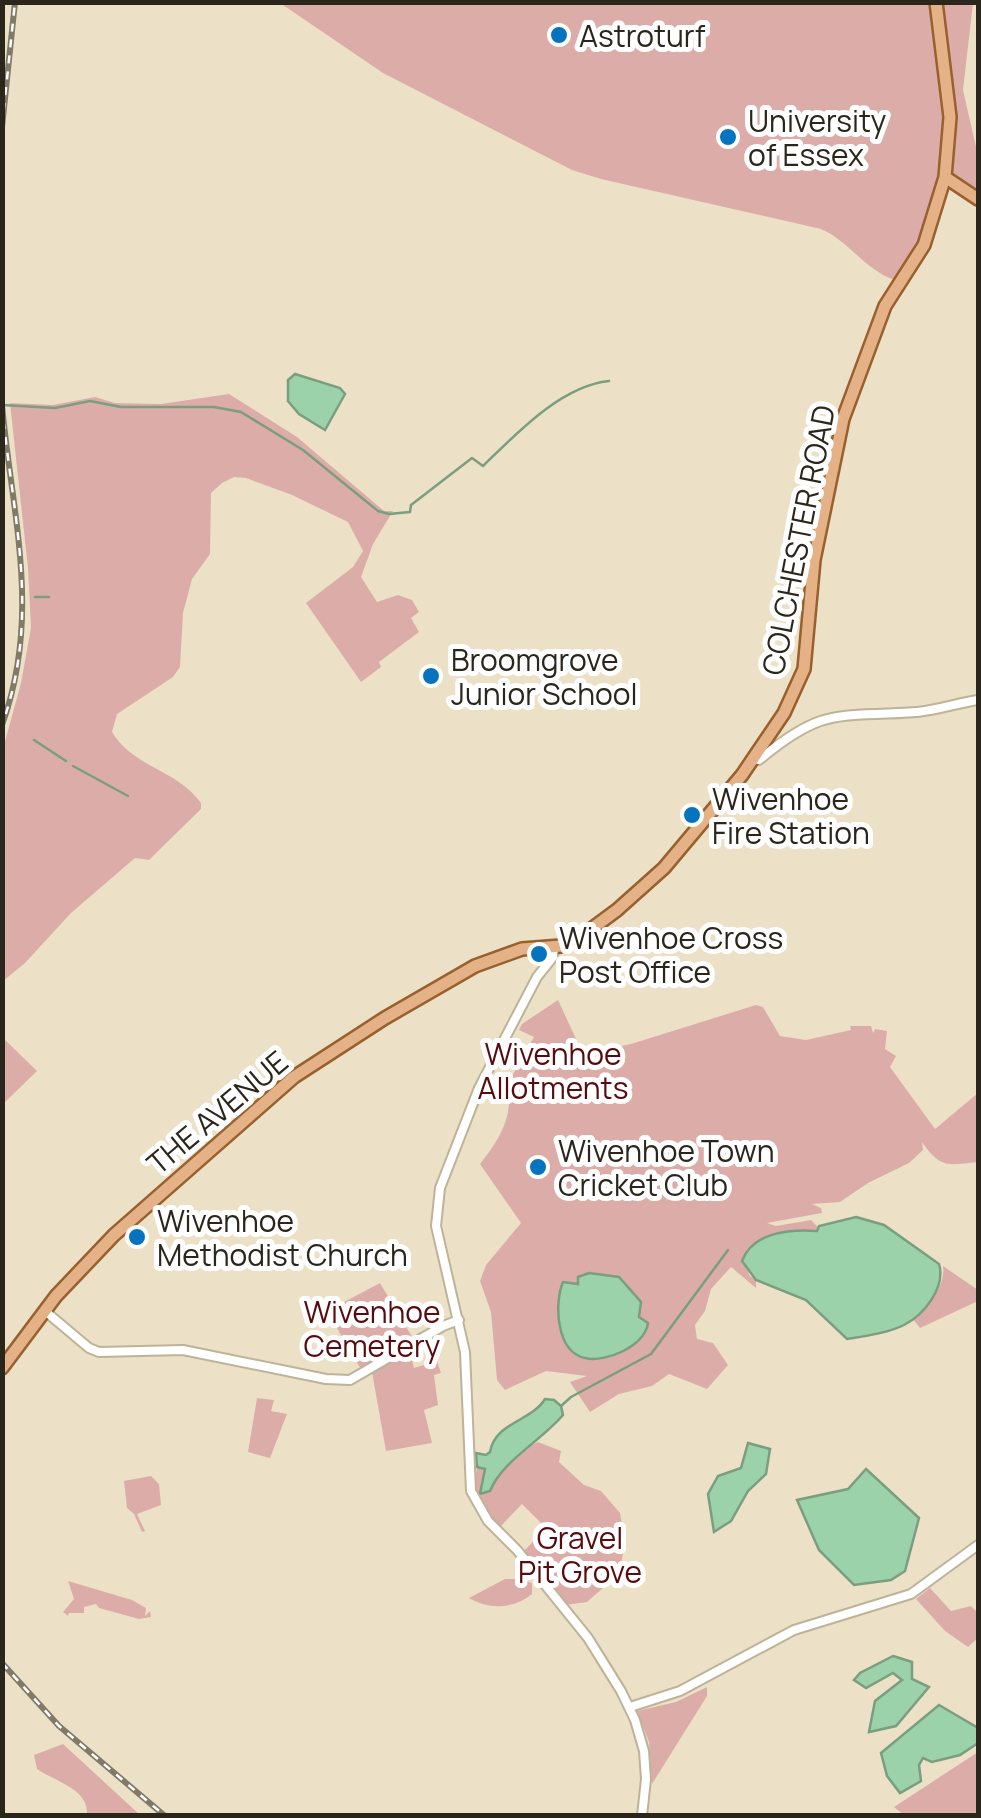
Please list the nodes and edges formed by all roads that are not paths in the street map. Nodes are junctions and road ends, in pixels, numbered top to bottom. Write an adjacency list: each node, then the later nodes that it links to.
1 (936, 2): 2 (main road, COLCHESTER ROAD)
2 (946, 178): 3 (main road); 5 (main road, COLCHESTER ROAD)
3 (978, 199)
4 (978, 700): 5 (street)
5 (752, 759): 6 (main road, COLCHESTER ROAD)
6 (554, 948): 7 (main road, THE AVENUE); 8 (street)
7 (48, 1307): 8 (street); 9 (main road, THE AVENUE)
8 (459, 1320): 11 (street)
9 (2, 1368)
10 (978, 1545): 11 (street)
11 (630, 1706): 12 (street)
12 (642, 1816)

